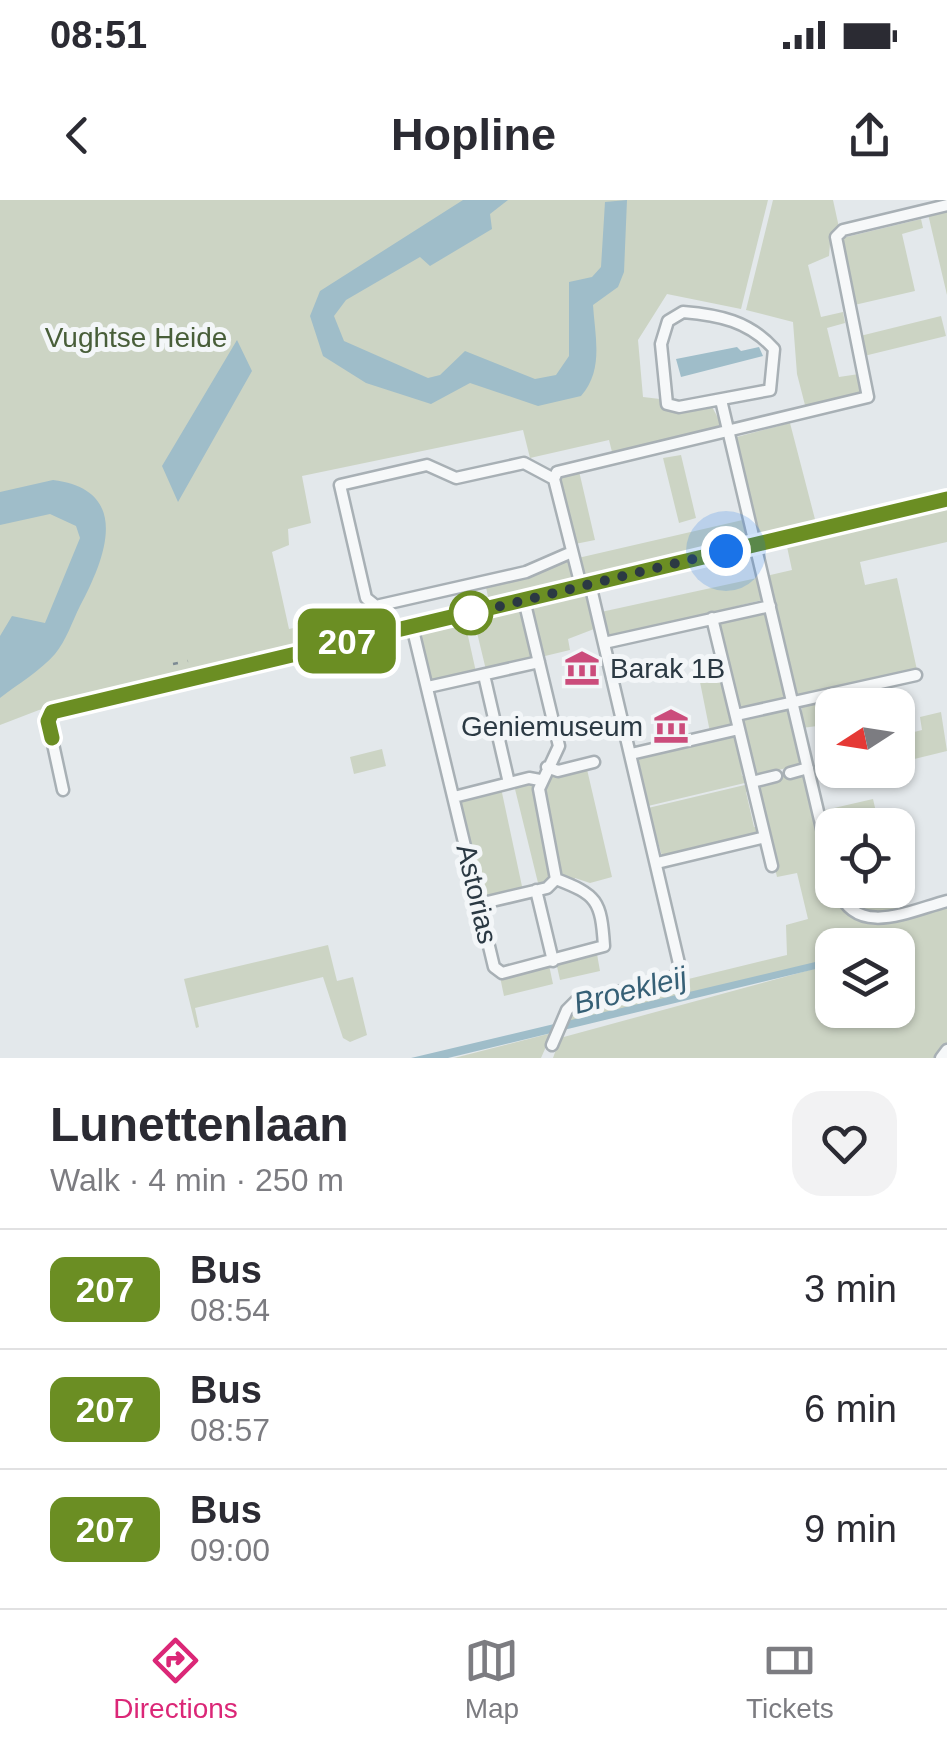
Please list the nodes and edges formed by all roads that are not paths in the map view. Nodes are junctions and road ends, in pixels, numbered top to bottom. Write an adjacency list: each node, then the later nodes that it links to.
1 (947, 205): 3 (street)
2 (721, 400): 2 (street); 3 (street)
3 (728, 432): 4 (street); 6 (street)
4 (554, 479): 7 (street); 7 (street)
5 (947, 498): 6 (street)
6 (755, 544): 8 (street); 10 (street)
7 (572, 552): 8 (street)
8 (585, 585): 9 (street); 13 (street)
9 (524, 600): 12 (street); 14 (street)
10 (770, 606): 11 (street); 18 (street)
11 (712, 618): 13 (street); 19 (street)
12 (412, 626): 17 (street, Astorias); 30 (street)
13 (604, 643): 21 (street)
14 (538, 662): 15 (street); 23 (street)
15 (484, 675): 17 (street); 29 (street)
16 (916, 675): 18 (street)
17 (428, 687): 31 (street, Astorias)
18 (793, 703): 19 (street); 24 (street)
19 (736, 715): 20 (street)
20 (739, 729): 21 (street); 28 (street)
21 (631, 754): 34 (street)
22 (594, 762): 23 (street)
23 (548, 767): 27 (street)
24 (808, 768): 25 (street); 32 (street)
25 (790, 773)
26 (776, 776): 28 (street)
27 (540, 780): 29 (street); 36 (street)
28 (752, 782): 33 (street)
29 (509, 783): 31 (street)
30 (63, 790)
31 (454, 798): 39 (street, Astorias)
32 (817, 808)
33 (765, 837): 34 (street); 35 (street)
34 (657, 862): 42 (street)
35 (772, 866)
36 (556, 879): 37 (street); 41 (street, Astorias)
37 (536, 890): 39 (street); 41 (street)
38 (947, 901): 40 (street)
39 (479, 904): 41 (street, Astorias)
40 (851, 908)
41 (552, 961)
42 (554, 1040)
43 (947, 1050): 44 (street)
44 (940, 1058)

